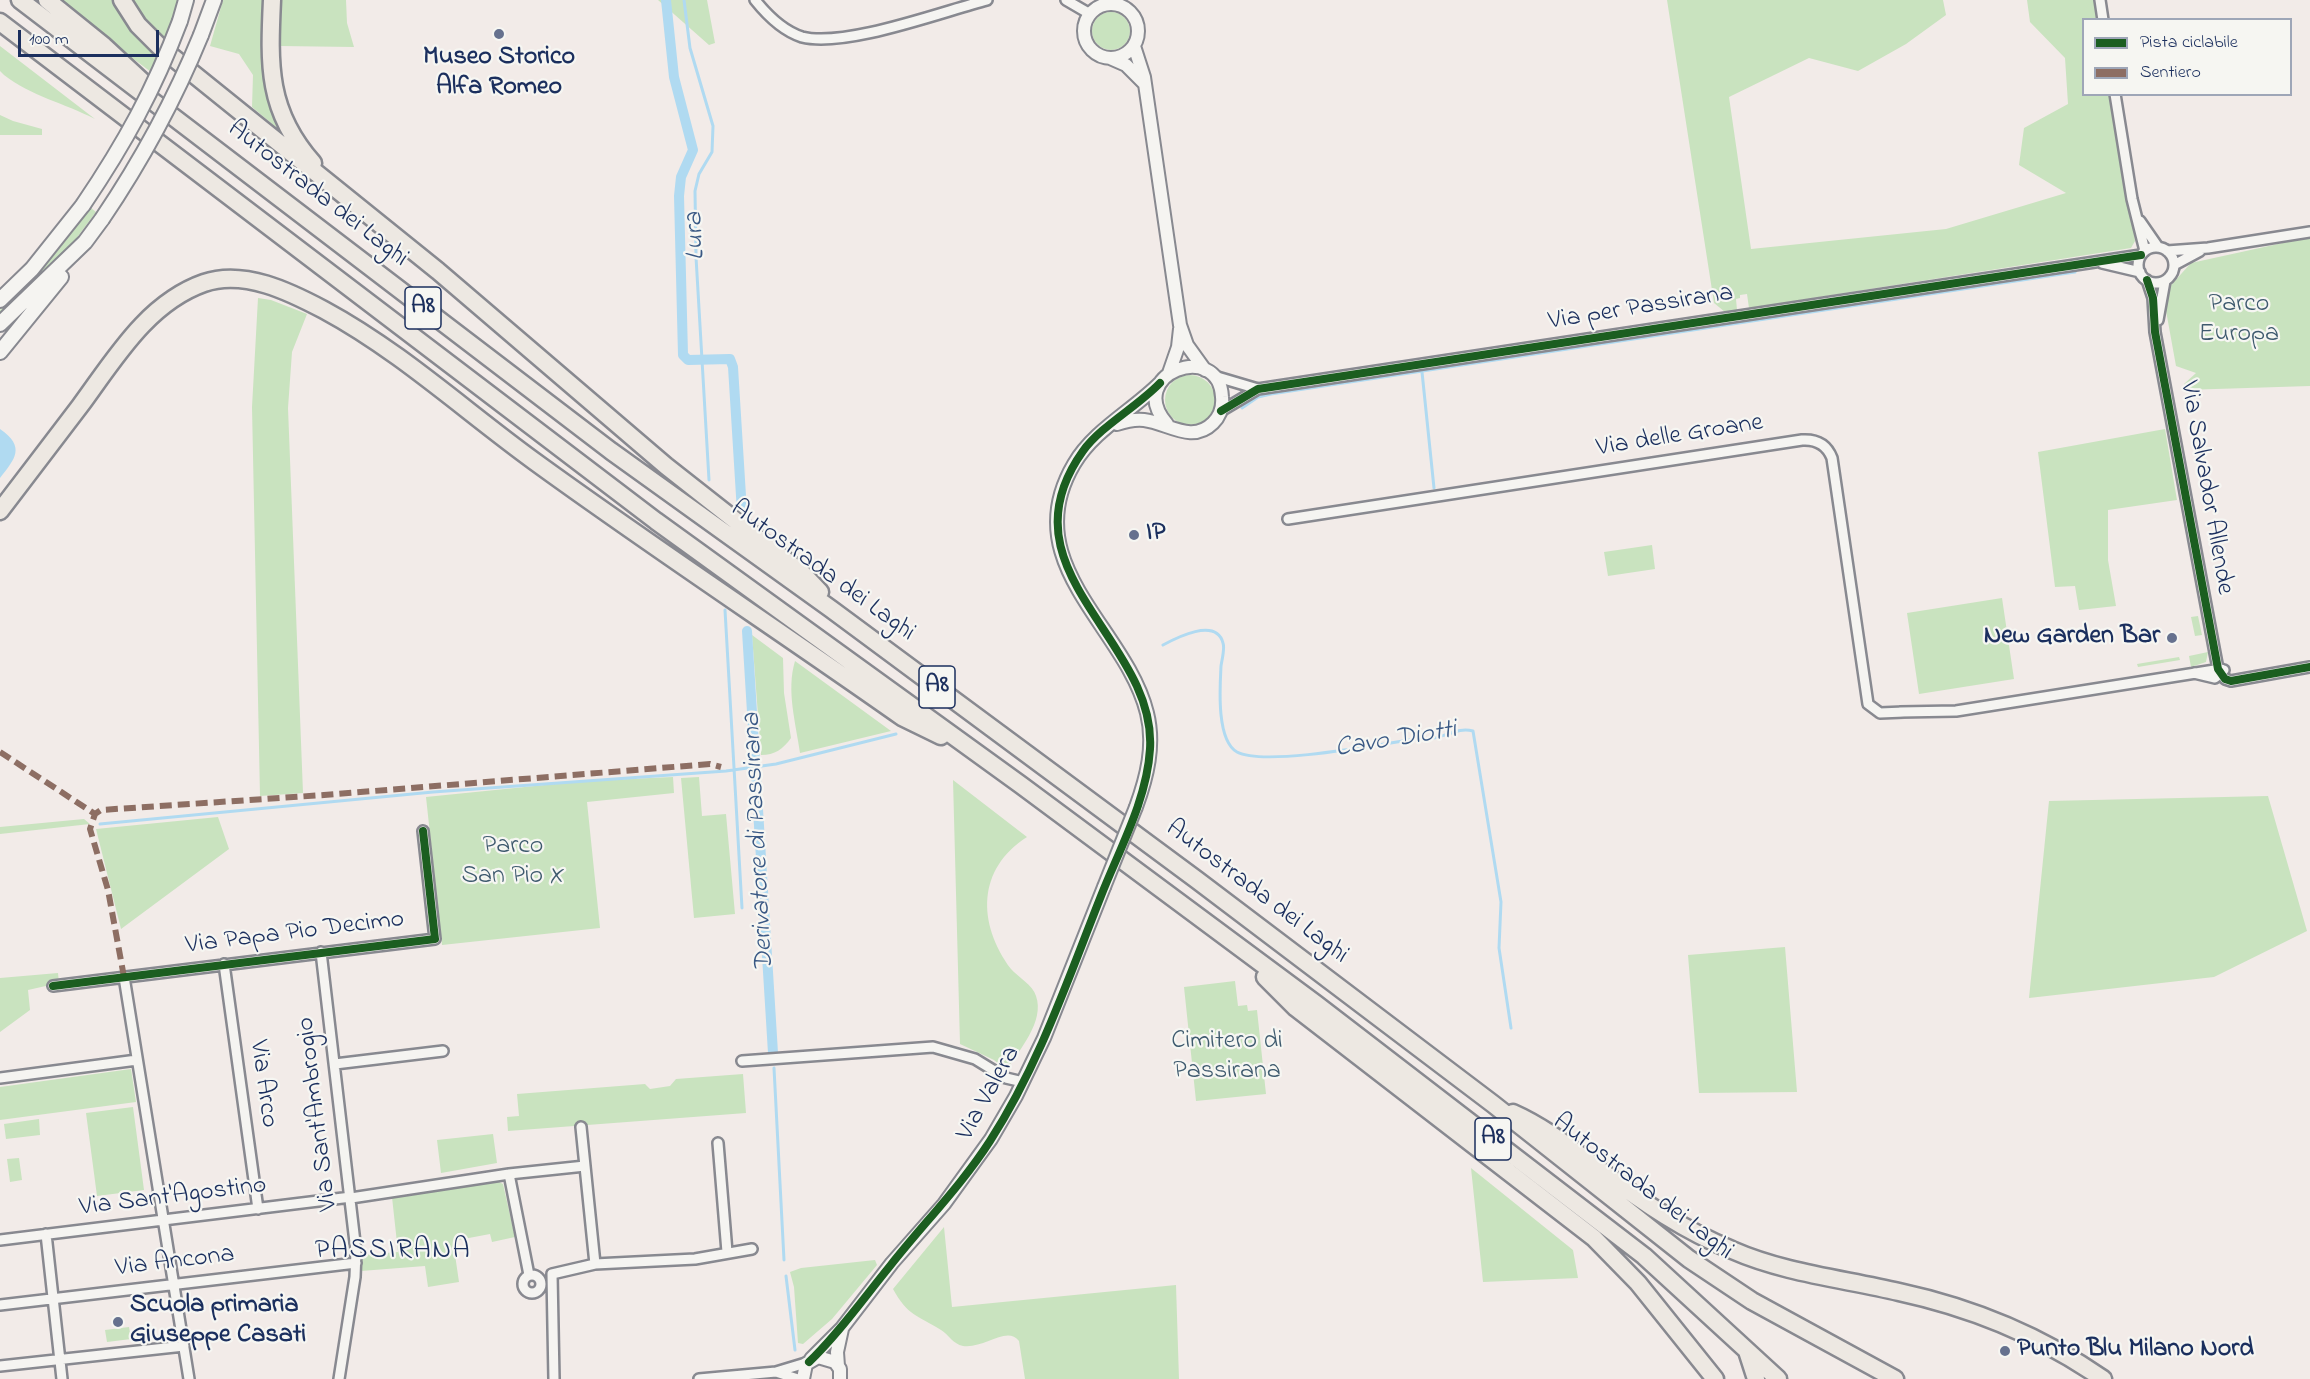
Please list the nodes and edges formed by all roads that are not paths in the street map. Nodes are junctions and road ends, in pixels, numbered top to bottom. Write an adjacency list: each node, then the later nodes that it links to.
1 (20, 0): 20 (highway, Autostrada dei Laghi / A8)
2 (47, 0): 20 (highway)
3 (122, 0): 21 (highway)
4 (186, 0): 23 (main road, bridge)
5 (214, 0): 25 (main road, bridge)
6 (272, 0): 21 (highway)
7 (755, 0): 8 (street)
8 (987, 0)
9 (1066, 0): 13 (street)
10 (2100, 0): 14 (street)
11 (1104, 3): 12 (street); 13 (street)
12 (1127, 4): 16 (street)
13 (1090, 14): 17 (street)
14 (2103, 18)
15 (0, 22): 51 (highway, Autostrada dei Laghi / A8)
16 (1134, 46): 17 (street); 18 (street)
17 (1110, 58): 18 (street)
18 (1144, 83): 36 (street)
19 (2115, 96): 22 (street)
20 (191, 131): 48 (highway, Autostrada dei Laghi / A8)
21 (364, 211): 48 (highway)
22 (2137, 216): 27 (street); 28 (street)
23 (65, 229): 33 (main road); 34 (main road)
24 (2310, 232): 26 (street)
25 (85, 242): 35 (main road); 38 (main road)
26 (2208, 248): 27 (street); 30 (street)
27 (2163, 249): 28 (street); 30 (street)
28 (2143, 253): 29 (street, Via per Passirana); 31 (street)
29 (2073, 264): 31 (street, Via per Passirana); 42 (street, Via per Passirana)
30 (2174, 265): 32 (street)
31 (2143, 276): 32 (street); 37 (street, Via Salvador Allende)
32 (2165, 281): 37 (street, Via Salvador Allende)
33 (0, 286)
34 (0, 300)
35 (0, 324)
36 (1180, 325): 39 (street); 40 (street)
37 (2157, 341): 50 (street, Via Salvador Allende)
38 (0, 352)
39 (1209, 373): 40 (street); 42 (street, Via per Passirana); 43 (street)
40 (1169, 374): 41 (street)
41 (1160, 383): 44 (street); 45 (street)
42 (1258, 388): 43 (street, Via per Passirana)
43 (1221, 411): 44 (street)
44 (1167, 424): 45 (street)
45 (1108, 427): 64 (street, Via Valera, bridge)
46 (0, 511): 51 (highway)
47 (1288, 519): 50 (street, Via delle Groane)
48 (831, 609): 66 (highway, Autostrada dei Laghi / A8)
49 (2310, 667): 50 (street)
50 (2221, 671)
51 (974, 750): 53 (highway, Autostrada dei Laghi / A8)
52 (423, 831): 54 (street, Via Papa Pio Decimo)
53 (1231, 943): 88 (highway, Autostrada dei Laghi / A8); 101 (highway)
54 (321, 952): 55 (street, Via Papa Pio Decimo); 61 (street, Via Sant'Ambrogio)
55 (224, 964): 56 (street, Via Papa Pio Decimo); 72 (street, Via Arco)
56 (124, 977): 57 (street, Via Papa Pio Decimo); 59 (street)
57 (53, 986)
58 (443, 1051): 61 (street)
59 (137, 1060): 62 (street); 73 (street)
60 (742, 1061): 63 (street)
61 (335, 1064): 71 (street, Via Sant'Ambrogio)
62 (0, 1078)
63 (1006, 1078): 64 (street); 65 (street)
64 (1023, 1082): 65 (street, Via Valera)
65 (1016, 1096): 86 (street, Via Valera)
66 (1493, 1104): 104 (highway, Autostrada dei Laghi / A8); 105 (highway)
67 (581, 1127): 69 (street)
68 (718, 1143): 77 (street)
69 (585, 1166): 70 (street, Via Sant'Agostino); 79 (street)
70 (509, 1174): 71 (street, Via Sant'Agostino); 81 (street)
71 (351, 1197): 72 (street, Via Sant'Agostino); 78 (street, Via Sant'Ambrogio)
72 (258, 1209): 73 (street, Via Sant'Agostino)
73 (162, 1220): 74 (street, Via Sant'Agostino); 82 (street)
74 (46, 1234): 75 (street, Via Sant'Agostino); 84 (street)
75 (0, 1240)
76 (752, 1249): 77 (street)
77 (727, 1252): 79 (street)
78 (356, 1263): 82 (street, Via Ancona); 96 (street, Via Sant'Ambrogio)
79 (595, 1264): 80 (street)
80 (552, 1274): 81 (street); 83 (street)
81 (537, 1282): 83 (street)
82 (173, 1284): 84 (street, Via Ancona); 87 (street)
83 (552, 1296): 97 (street)
84 (54, 1300): 85 (street, Via Ancona); 89 (street)
85 (0, 1305)
86 (842, 1328): 90 (street, Via Valera); 93 (street, Via Valera)
87 (184, 1346): 89 (street); 95 (street)
88 (1746, 1347): 102 (highway); 103 (highway, Autostrada dei Laghi / A8)
89 (60, 1360): 91 (street); 94 (street)
90 (810, 1360): 92 (street); 93 (street); 100 (street)
91 (0, 1366)
92 (776, 1372): 98 (street); 99 (street)
93 (841, 1375)
94 (63, 1379)
95 (189, 1379)
96 (339, 1379)
97 (554, 1379)
98 (699, 1379)
99 (798, 1379)
100 (803, 1379)
101 (1715, 1379)
102 (1756, 1379)
103 (1778, 1379)
104 (1895, 1379)
105 (2103, 1379)

